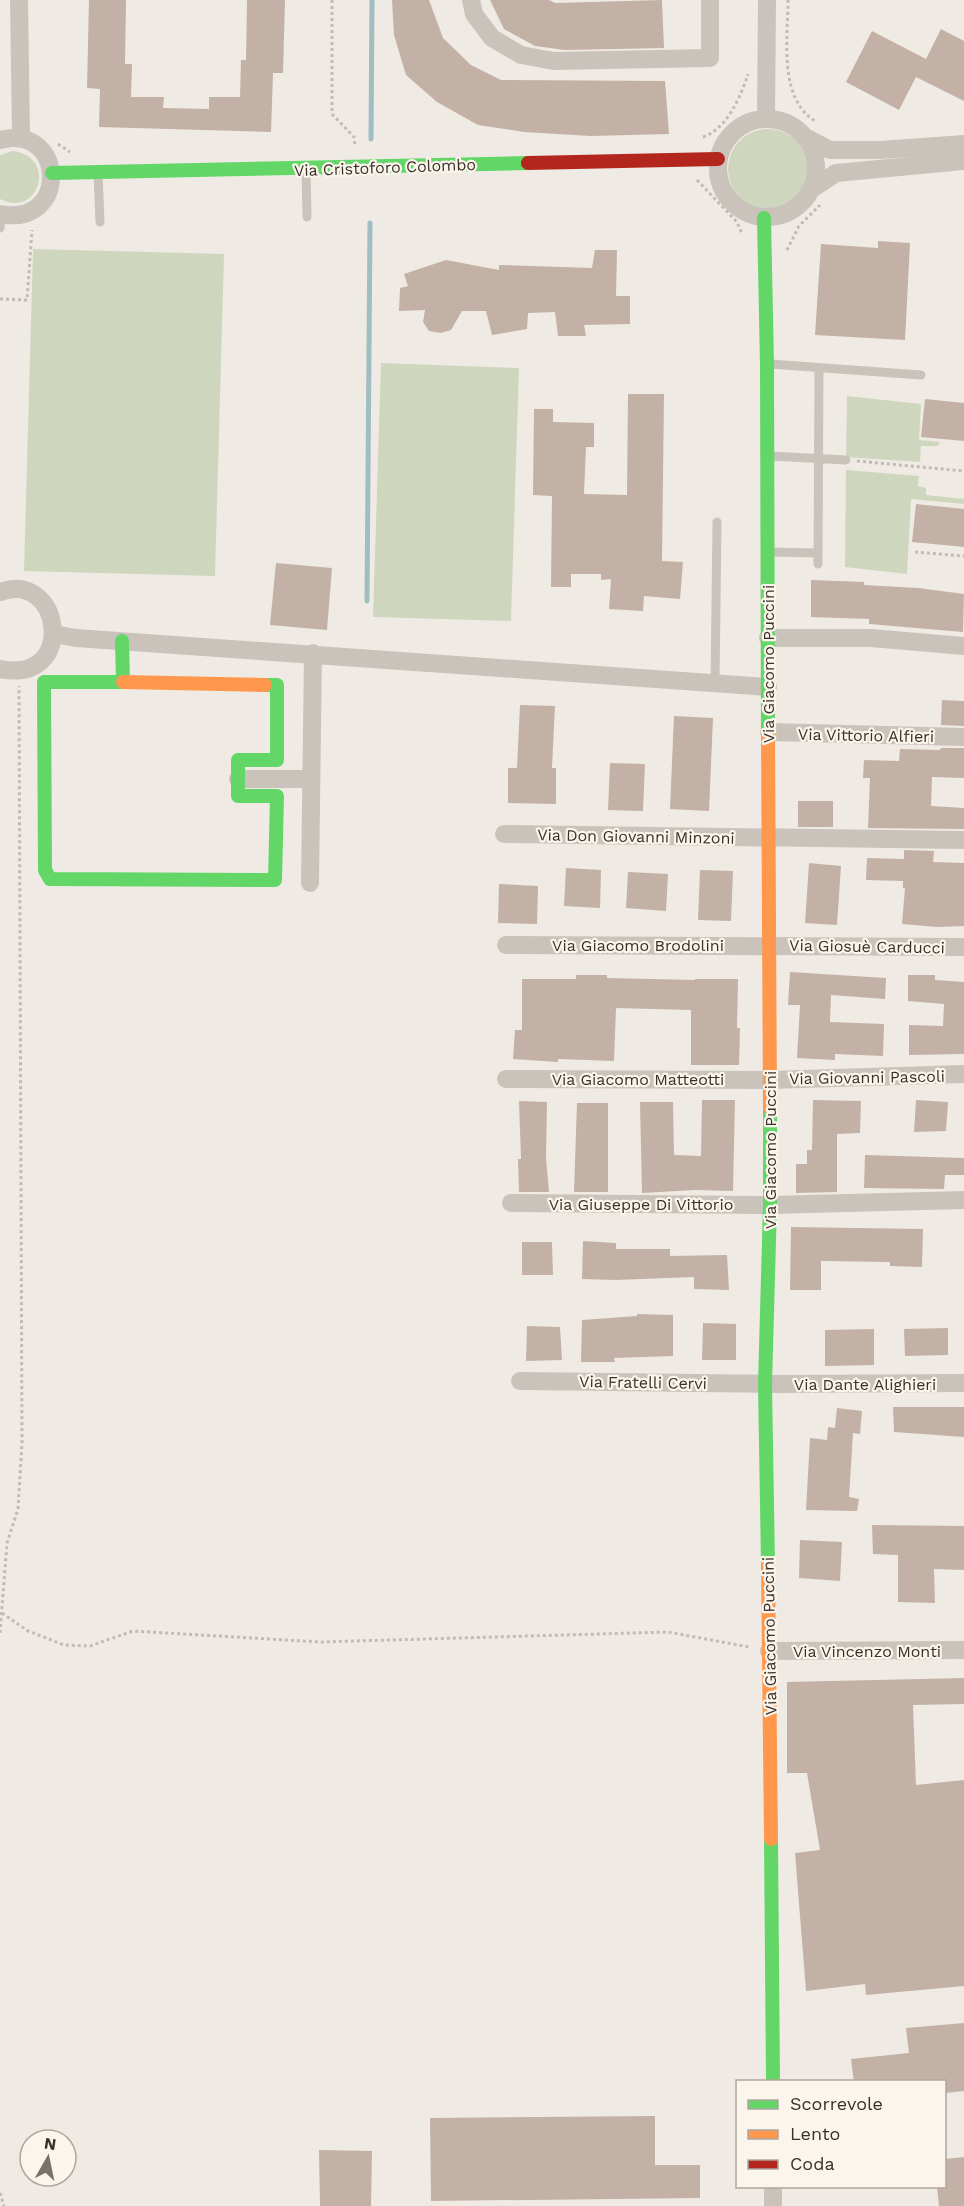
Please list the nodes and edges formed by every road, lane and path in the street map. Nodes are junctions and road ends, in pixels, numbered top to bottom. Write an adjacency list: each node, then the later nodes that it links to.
1 (19, 0): 11 (street)
2 (332, 0): 19 (path)
3 (471, 0): 4 (street)
4 (710, 0)
5 (767, 0): 8 (street)
6 (788, 0): 9 (path)
7 (749, 68): 12 (path)
8 (766, 119): 10 (street); 17 (street)
9 (816, 122)
10 (805, 136): 15 (street); 24 (street)
11 (21, 138): 13 (street); 21 (street)
12 (697, 139)
13 (0, 140)
14 (56, 142): 16 (path)
15 (964, 144)
16 (71, 152)
17 (718, 159): 19 (street, Via Cristoforo Colombo); 27 (street)
18 (964, 161): 24 (street)
19 (355, 168): 20 (street, Via Cristoforo Colombo)
20 (306, 169): 22 (street, Via Cristoforo Colombo); 26 (lane)
21 (52, 173): 22 (street, Via Cristoforo Colombo); 25 (street)
22 (98, 173): 28 (lane)
23 (695, 178): 31 (path)
24 (817, 196): 27 (street); 32 (path)
25 (0, 214): 30 (lane)
26 (307, 217)
27 (764, 218): 34 (street, Via Giacomo Puccini)
28 (99, 222)
29 (34, 226): 33 (path)
30 (0, 228)
31 (745, 240)
32 (786, 259)
33 (0, 299)
34 (767, 364): 35 (lane); 37 (street, Via Giacomo Puccini)
35 (819, 368): 36 (lane); 38 (lane)
36 (921, 375)
37 (768, 456): 38 (lane); 42 (street, Via Giacomo Puccini)
38 (819, 458): 39 (lane); 44 (lane)
39 (846, 460): 40 (path)
40 (964, 471)
41 (717, 522): 56 (lane)
42 (768, 552): 44 (lane); 49 (street, Via Giacomo Puccini)
43 (915, 552): 45 (path)
44 (817, 553): 46 (lane)
45 (964, 556)
46 (818, 564)
47 (0, 592): 48 (street)
48 (54, 634): 50 (street); 54 (street)
49 (768, 638): 51 (street); 57 (street, Via Giacomo Puccini)
50 (122, 640): 52 (street); 55 (street)
51 (964, 646)
52 (313, 653): 56 (street); 61 (street)
53 (0, 669): 54 (street)
54 (24, 670): 78 (path)
55 (123, 682): 60 (street); 60 (street)
56 (715, 684): 57 (street)
57 (768, 687): 58 (street, Via Giacomo Puccini)
58 (769, 732): 59 (street, Via Vittorio Alfieri); 63 (street, Via Giacomo Puccini)
59 (964, 737)
60 (238, 779): 61 (street)
61 (311, 779): 65 (street)
62 (504, 834): 63 (street, Via Don Giovanni Minzoni)
63 (769, 838): 64 (street, Via Don Giovanni Minzoni); 67 (street, Via Giacomo Puccini)
64 (964, 840)
65 (310, 883)
66 (506, 945): 67 (street, Via Giacomo Brodolini)
67 (770, 946): 68 (street, Via Giosuè Carducci); 71 (street, Via Giacomo Puccini)
68 (964, 947)
69 (964, 1074): 71 (street, Via Giovanni Pascoli)
70 (506, 1079): 71 (street, Via Giacomo Matteotti)
71 (770, 1080): 74 (street, Via Giacomo Puccini)
72 (964, 1200): 74 (street, Via Giuseppe Di Vittorio)
73 (511, 1203): 74 (street, Via Giuseppe Di Vittorio)
74 (770, 1205): 77 (street, Via Giacomo Puccini)
75 (520, 1381): 77 (street, Via Fratelli Cervi)
76 (964, 1383): 77 (street, Via Dante Alighieri)
77 (765, 1384): 81 (street, Via Giacomo Puccini)
78 (2, 1613): 79 (path); 81 (path)
79 (0, 1633)
80 (964, 1650): 81 (street, Via Vincenzo Monti)
81 (769, 1651): 82 (street, Via Giacomo Puccini)
82 (773, 2080)
83 (773, 2188): 86 (street)
84 (0, 2193): 85 (path)
85 (4, 2206)
86 (774, 2206)

